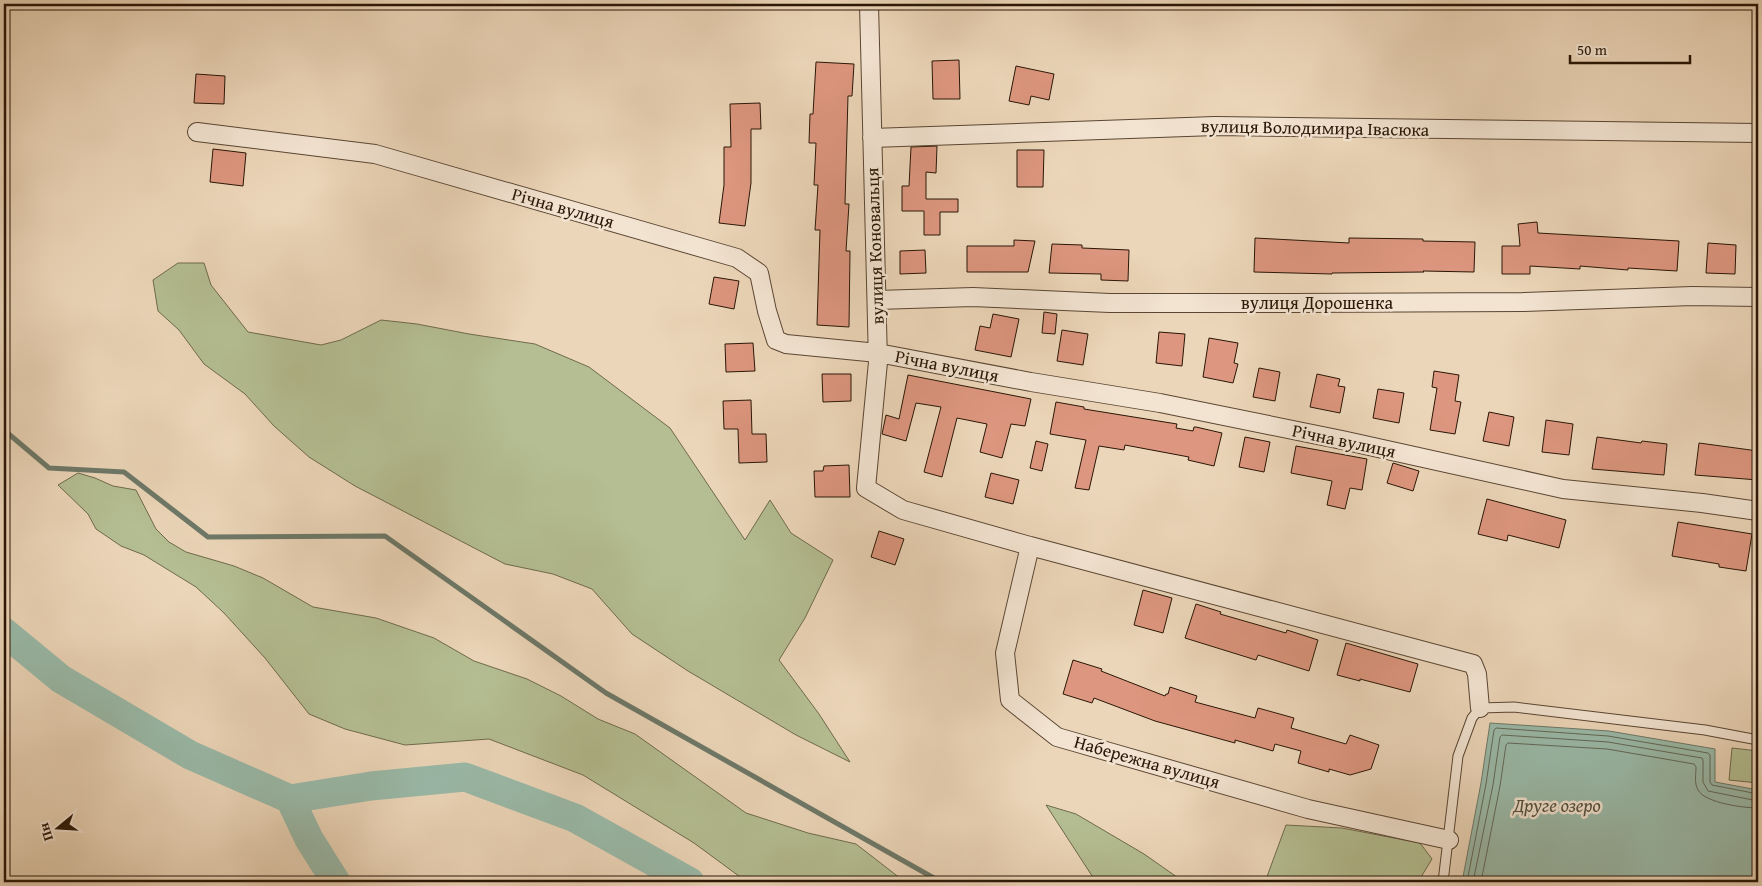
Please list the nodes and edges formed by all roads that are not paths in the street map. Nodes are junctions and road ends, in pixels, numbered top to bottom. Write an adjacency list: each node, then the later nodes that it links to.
1 (869, 4): 4 (street, вулиця Коновальця)
2 (197, 132): 7 (street, Річна вулиця)
3 (1758, 133): 4 (street, вулиця Володимира Івасюка)
4 (872, 138): 6 (street, вулиця Коновальця)
5 (1758, 297): 6 (street, вулиця Дорошенка)
6 (877, 300): 7 (street, вулиця Коновальця)
7 (878, 353): 8 (street, Річна вулиця); 9 (street, вулиця Коновальця)
8 (1758, 511)
9 (1030, 546): 10 (street); 12 (street, Набережна вулиця)
10 (1480, 708): 11 (lane); 12 (lane)
11 (1758, 740)
12 (1449, 840): 13 (lane)
13 (1444, 882)

